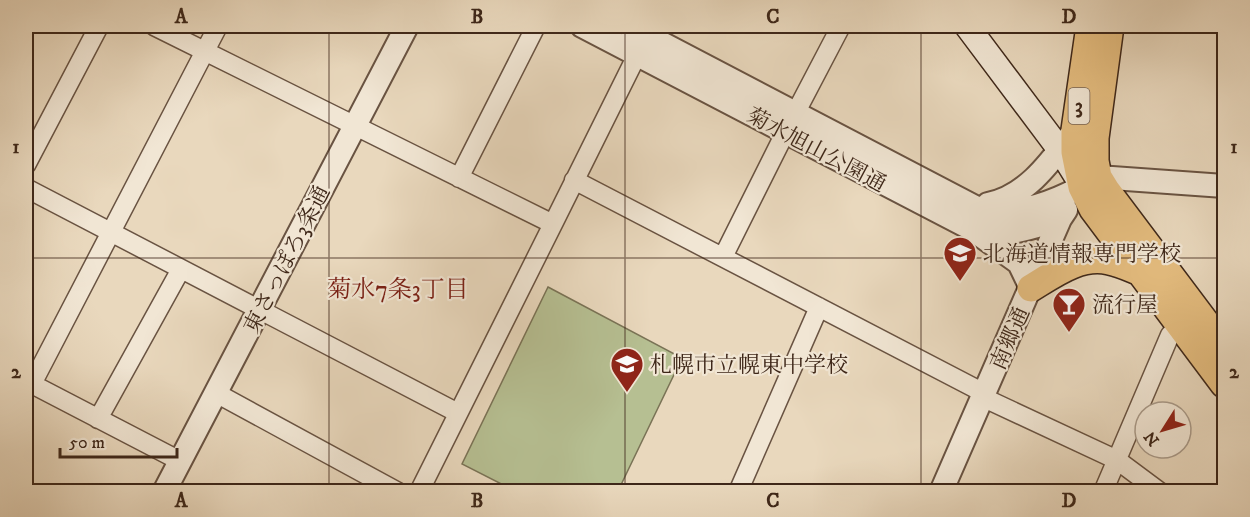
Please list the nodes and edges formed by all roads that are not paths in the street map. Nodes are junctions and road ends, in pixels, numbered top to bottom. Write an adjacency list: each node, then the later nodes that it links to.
1 (99, 26): 16 (street)
2 (154, 26): 12 (street)
3 (218, 26): 12 (street)
4 (407, 26): 14 (street, 東さっぽろ3条通)
5 (536, 26): 17 (street)
6 (582, 26): 11 (street, 菊水旭山公園通)
7 (841, 26): 13 (street)
8 (967, 26): 15 (main road)
9 (1090, 26): 15 (main road, 3)
10 (1110, 26): 19 (main road, 3)
11 (641, 35): 13 (street, 菊水旭山公園通); 18 (street)
12 (204, 52): 14 (street); 25 (street)
13 (790, 123): 22 (street, 菊水旭山公園通); 26 (street)
14 (354, 127): 17 (street); 31 (street, 東さっぽろ3条通)
15 (1068, 140): 19 (main road, 3); 22 (street)
16 (26, 165)
17 (459, 178): 24 (street)
18 (574, 180): 24 (street); 26 (street)
19 (1090, 182): 20 (street); 22 (street, 菊水旭山公園通); 23 (street, 南郷通); 28 (main road, 3); 33 (main road, 3)
20 (1224, 186)
21 (26, 188): 25 (street)
22 (971, 217): 23 (street, 菊水旭山公園通); 29 (street)
23 (1060, 219): 29 (street, 南郷通)
24 (553, 224): 38 (street)
25 (111, 233): 27 (street); 34 (street)
26 (723, 257): 30 (street)
27 (181, 269): 31 (street); 39 (street)
28 (1140, 272): 29 (main road); 32 (main road, 3)
29 (1032, 288): 37 (street, 南郷通)
30 (819, 307): 37 (street); 45 (street)
31 (260, 310): 36 (street, 東さっぽろ3条通); 38 (street)
32 (1180, 324): 35 (main road, 3); 40 (street)
33 (1224, 347)
34 (29, 383): 39 (street)
35 (1224, 384)
36 (216, 393): 41 (street, 東さっぽろ3条通); 43 (street)
37 (983, 395): 40 (street); 46 (street, 南郷通)
38 (458, 413): 44 (street)
39 (98, 419): 41 (street)
40 (1117, 460): 47 (street); 48 (street)
41 (180, 461): 42 (street, 東さっぽろ3条通)
42 (164, 492)
43 (398, 492)
44 (419, 492)
45 (738, 492)
46 (941, 492)
47 (1103, 492)
48 (1160, 492)

